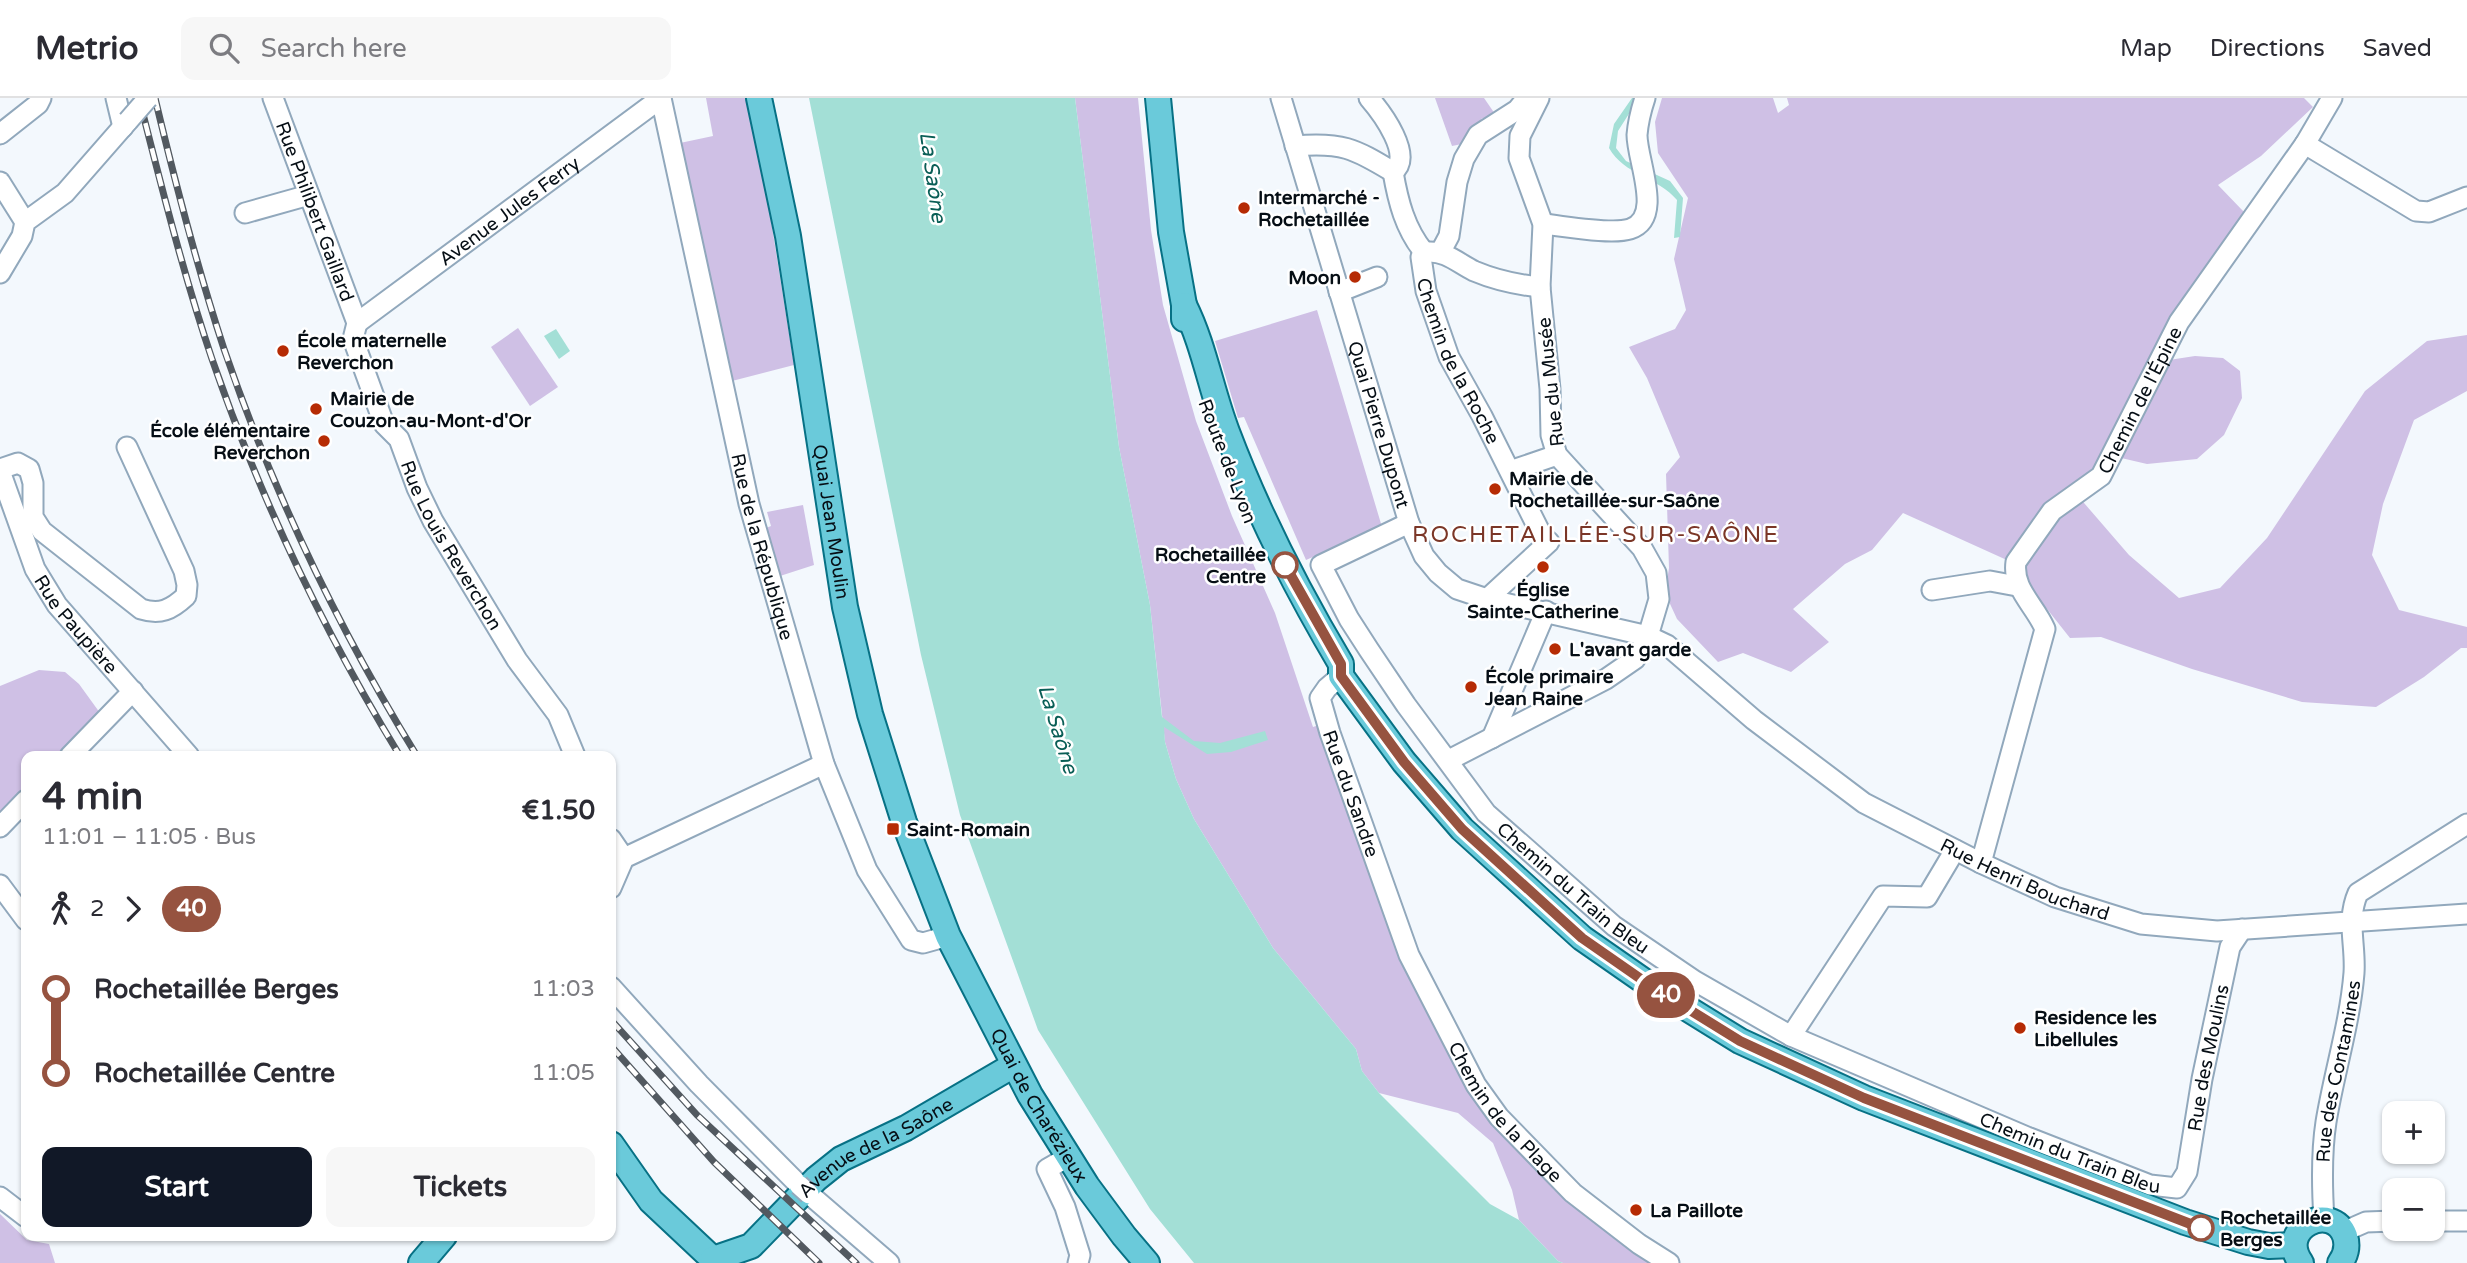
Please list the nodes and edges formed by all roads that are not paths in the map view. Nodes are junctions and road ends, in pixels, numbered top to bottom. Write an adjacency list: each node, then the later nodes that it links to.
1 (41, 98): 15 (street)
2 (116, 98): 14 (street)
3 (148, 98): 14 (street, bridge)
4 (274, 98): 20 (street, Rue Philibert Gaillard)
5 (661, 98): 30 (street, Avenue Jules Ferry); 48 (street, Rue de la République)
6 (760, 98): 63 (main road, Quai Jean Moulin)
7 (1158, 98): 41 (main road, Route de Lyon)
8 (1281, 98): 17 (street, Quai Pierre Dupont)
9 (1369, 98): 18 (street, Chemin de la Roche)
10 (1527, 98): 25 (street)
11 (1539, 98): 24 (street, Rue du Musée)
12 (1645, 98): 24 (street)
13 (2332, 98): 16 (street, Chemin de l'Épine)
14 (125, 124): 23 (street)
15 (0, 134)
16 (2305, 144): 21 (street); 36 (street, Chemin de l'Épine)
17 (1295, 146): 18 (street); 29 (street, Quai Pierre Dupont)
18 (1397, 165): 25 (street, Chemin de la Roche)
19 (0, 182): 23 (street)
20 (309, 195): 22 (street); 30 (street, Rue Philibert Gaillard)
21 (2467, 197)
22 (245, 213)
23 (25, 222): 26 (street)
24 (1543, 224): 28 (street, Rue du Musée)
25 (1424, 255): 28 (street); 34 (street, Chemin de la Roche)
26 (0, 273)
27 (1377, 277): 29 (street)
28 (1540, 287): 32 (street, Rue du Musée)
29 (1339, 292): 35 (street, Quai Pierre Dupont)
30 (357, 323): 46 (street, Rue Louis Reverchon)
31 (127, 447): 33 (street)
32 (1557, 455): 34 (street); 40 (street, Rue du Musée)
33 (0, 470): 42 (street, Rue Paupière)
34 (1510, 471): 38 (street, Chemin de la Roche)
35 (1409, 523): 38 (street, Quai Pierre Dupont); 47 (street, Chemin du Train Bleu)
36 (2017, 586): 37 (street); 55 (street)
37 (1932, 590)
38 (1487, 598): 39 (street, Quai Pierre Dupont)
39 (1546, 611): 40 (street, Quai Pierre Dupont); 43 (street)
40 (1648, 636): 43 (street); 53 (street, Rue Henri Bouchard)
41 (1341, 676): 60 (street, Rue du Sandre); 78 (main road, Route de Lyon)
42 (133, 691): 44 (street); 45 (street, Rue Paupière)
43 (1492, 738): 47 (street)
44 (75, 751)
45 (185, 751)
46 (573, 751)
47 (1449, 760): 65 (street, Chemin du Train Bleu)
48 (824, 764): 54 (street); 63 (street, Rue de la République)
49 (21, 805): 51 (street)
50 (2467, 824): 61 (street)
51 (0, 827)
52 (616, 846): 54 (street)
53 (1955, 850): 55 (street, Rue Henri Bouchard); 65 (street)
54 (624, 858): 56 (street)
55 (1981, 863): 62 (street, Rue Henri Bouchard)
56 (616, 876)
57 (0, 885): 58 (street)
58 (21, 913)
59 (2467, 914): 61 (street, Rue Henri Bouchard)
60 (1394, 918): 84 (street, Chemin de la Plage)
61 (2351, 922): 62 (street, Rue Henri Bouchard); 75 (street, Rue des Contamines)
62 (2242, 929): 69 (street, Rue des Moulins)
63 (948, 936): 66 (main road, Quai de Charézieux)
64 (616, 993): 81 (street)
65 (1791, 1036): 69 (street, Chemin du Train Bleu)
66 (1014, 1065): 68 (main road, Quai de Charézieux); 77 (main road, Avenue de la Saône)
67 (616, 1151): 79 (main road)
68 (1068, 1157): 82 (street); 83 (main road, Quai de Charézieux)
69 (2177, 1188)
70 (0, 1197): 71 (street)
71 (21, 1213)
72 (2382, 1221): 75 (street)
73 (2445, 1221): 74 (street)
74 (2467, 1221)
75 (2333, 1226): 78 (main road); 85 (main road)
76 (440, 1241): 80 (main road)
77 (748, 1254): 79 (main road, Avenue de la Saône)
78 (2298, 1254)
79 (715, 1261)
80 (421, 1263)
81 (889, 1263)
82 (1077, 1263)
83 (1147, 1263)
84 (1669, 1263)
85 (2341, 1263)

